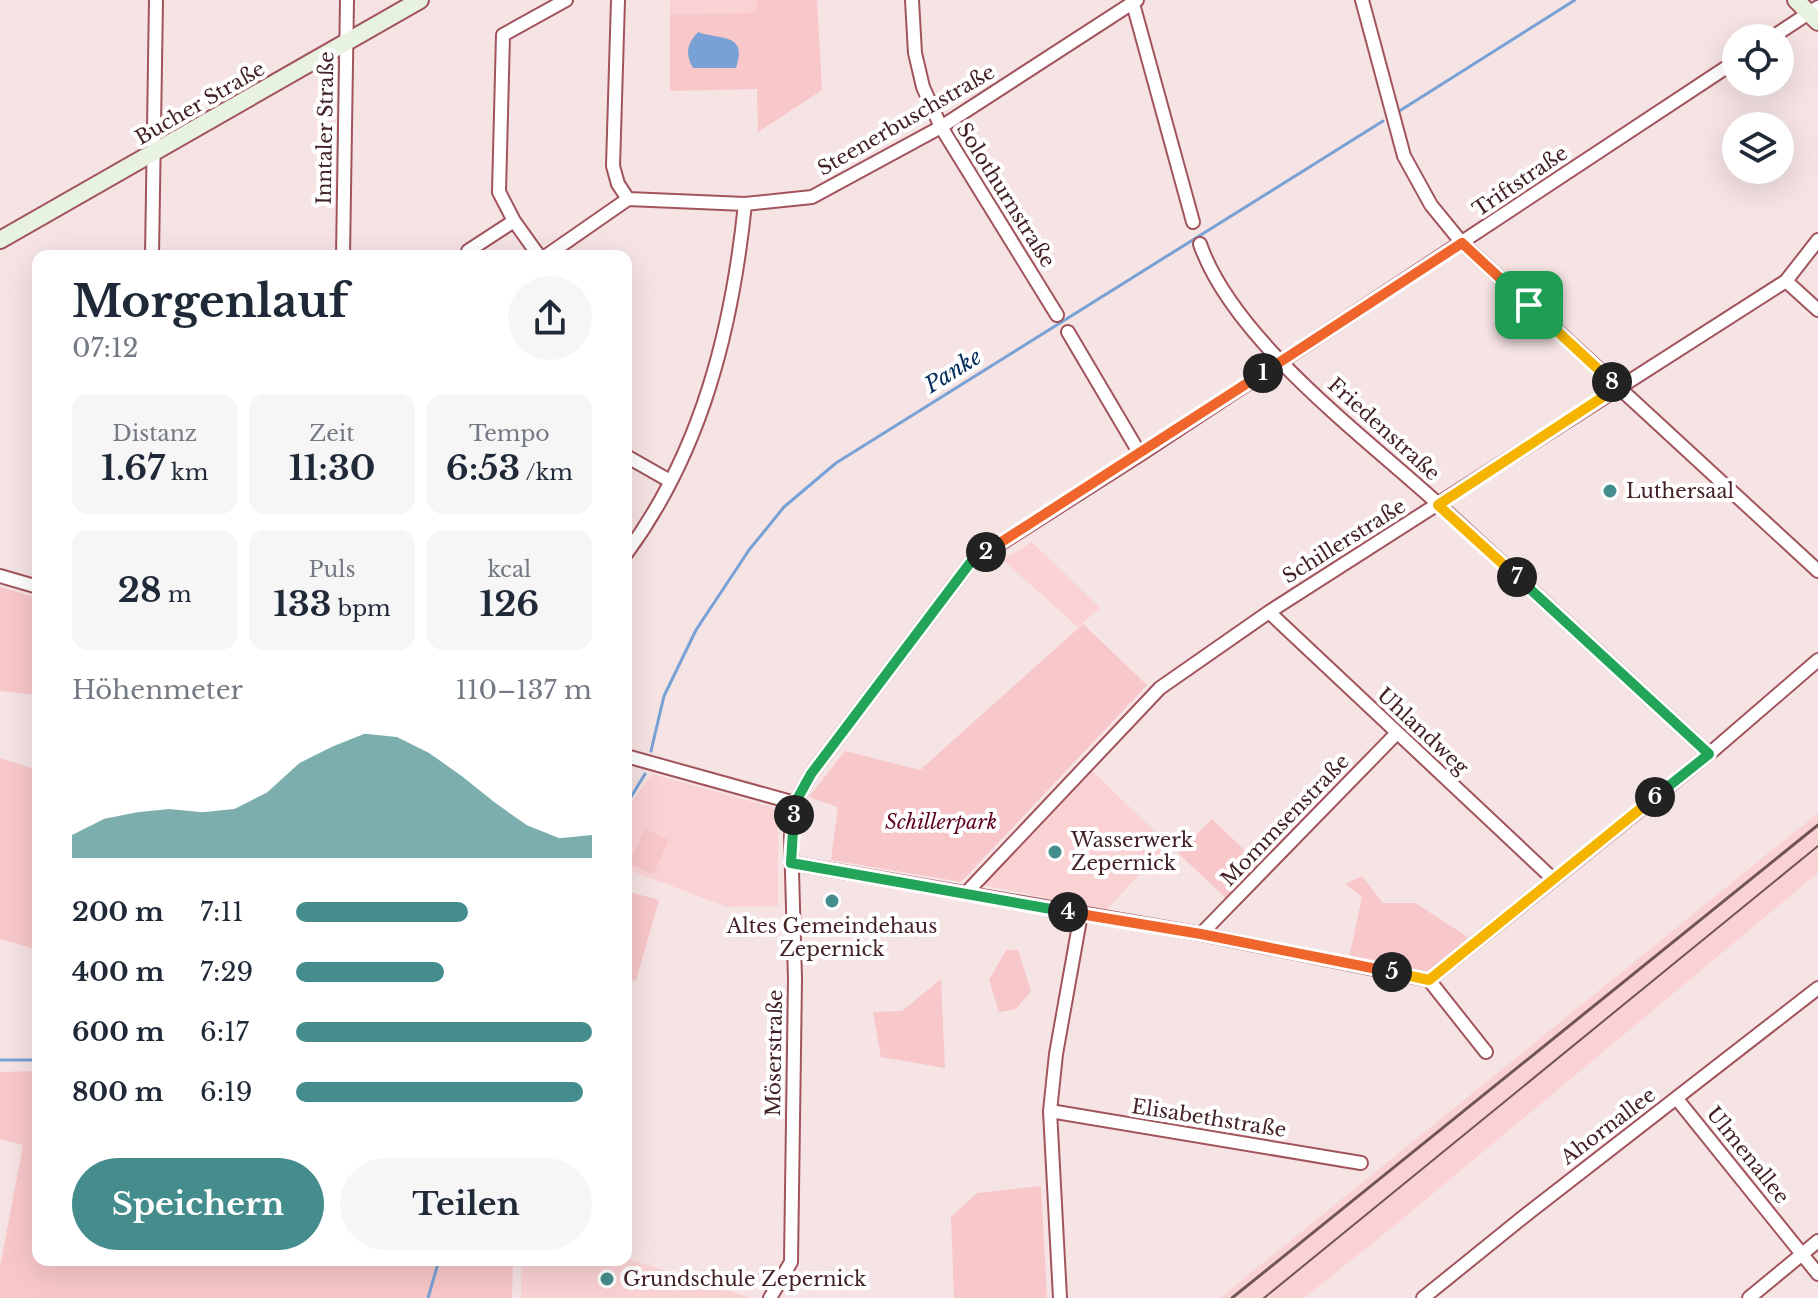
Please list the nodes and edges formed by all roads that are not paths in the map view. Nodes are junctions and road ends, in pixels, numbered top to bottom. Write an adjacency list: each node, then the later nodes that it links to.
1 (156, 0): 15 (street)
2 (347, 0): 12 (street, Inntaler Straße)
3 (420, 0): 12 (main road, Bucher Straße)
4 (566, 0): 18 (street)
5 (618, 0): 16 (street)
6 (912, 0): 14 (street, Solothurnstraße)
7 (1362, 0): 22 (street)
8 (1796, 0): 10 (main road)
9 (1134, 1): 14 (street, Steenerbuschstraße); 19 (street)
10 (1815, 14): 11 (street)
11 (1794, 25)
12 (346, 42): 15 (main road, Bucher Straße); 25 (street, Inntaler Straße)
13 (1722, 70): 22 (street, Triftstraße)
14 (941, 127): 17 (street, Steenerbuschstraße); 31 (street, Solothurnstraße)
15 (154, 152): 20 (main road, Bucher Straße); 24 (street)
16 (628, 199): 17 (street, Steenerbuschstraße); 28 (street)
17 (745, 204): 37 (street)
18 (514, 221): 26 (street); 27 (street)
19 (1193, 222)
20 (0, 240)
21 (1818, 240): 29 (street, Schillerstraße)
22 (1462, 243): 33 (street, Triftstraße); 34 (street)
23 (1200, 244): 33 (street, Friedenstraße)
24 (152, 250)
25 (343, 250)
26 (470, 250)
27 (535, 250)
28 (555, 250)
29 (1786, 281): 30 (street); 34 (street, Schillerstraße)
30 (1818, 310)
31 (1057, 315)
32 (1068, 332): 35 (street)
33 (1280, 362): 35 (street, Triftstraße); 38 (street, Friedenstraße)
34 (1618, 387): 38 (street, Schillerstraße); 40 (street)
35 (1140, 454): 48 (street, Triftstraße)
36 (632, 459): 37 (street)
37 (670, 481): 39 (street)
38 (1438, 505): 43 (street, Schillerstraße); 46 (street, Friedenstraße)
39 (632, 544)
40 (1818, 571)
41 (0, 576): 42 (street)
42 (32, 585)
43 (1269, 612): 45 (street, Uhlandweg); 51 (street, Schillerstraße)
44 (1818, 660): 46 (street)
45 (1396, 734): 50 (street, Uhlandweg); 53 (street, Mommsenstraße)
46 (1709, 754): 50 (street)
47 (632, 758): 48 (street)
48 (795, 803): 49 (street, Möserstraße)
49 (791, 863): 51 (street); 63 (street, Möserstraße)
50 (1552, 878): 54 (street)
51 (966, 893): 52 (street)
52 (1081, 914): 53 (street); 58 (street)
53 (1201, 934): 54 (street)
54 (1429, 980): 56 (street)
55 (1818, 988): 57 (street, Ahornallee)
56 (1486, 1052)
57 (1677, 1099): 61 (street, Ulmenallee); 65 (street, Ahornallee)
58 (1050, 1111): 59 (street, Elisabethstraße); 64 (street)
59 (1361, 1163)
60 (1818, 1241): 61 (street)
61 (1802, 1254): 62 (street, Ulmenallee); 66 (street)
62 (1818, 1274)
63 (770, 1298)
64 (1060, 1298)
65 (1423, 1298)
66 (1749, 1298)

